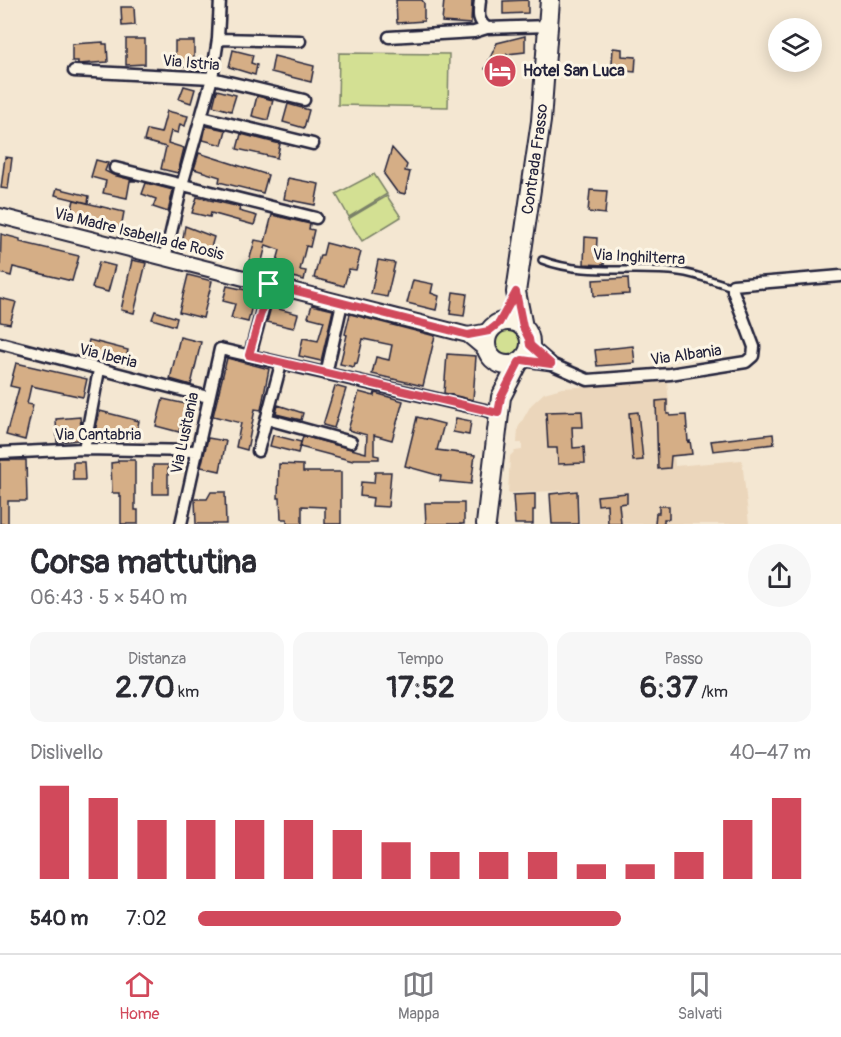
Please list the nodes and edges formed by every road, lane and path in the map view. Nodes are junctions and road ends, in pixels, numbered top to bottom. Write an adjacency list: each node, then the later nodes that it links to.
1 (220, 0): 7 (street)
2 (480, 0): 5 (street)
3 (550, 0): 4 (main road, Contrada Frasso)
4 (549, 27): 5 (street); 23 (main road, Contrada Frasso)
5 (487, 28): 6 (street)
6 (389, 37)
7 (218, 39): 8 (street); 10 (street)
8 (300, 41)
9 (74, 70): 10 (street, Via Istria)
10 (212, 78): 11 (street, Via Istria); 12 (street)
11 (304, 100)
12 (202, 117): 13 (street); 15 (street)
13 (313, 144)
14 (115, 168): 15 (street)
15 (182, 185): 17 (street); 18 (street)
16 (0, 216): 18 (street, Via Madre Isabella de Rosis)
17 (316, 218)
18 (165, 258): 21 (street, Via Madre Isabella de Rosis)
19 (542, 260): 22 (lane, Via Inghilterra)
20 (841, 276): 22 (street, Via Inghilterra)
21 (269, 284): 24 (street, Via Madre Isabella de Rosis); 29 (street)
22 (733, 287): 33 (street, Via Albania)
23 (516, 292): 25 (main road, Contrada Frasso); 26 (main road, Contrada Frasso)
24 (342, 303): 27 (street, Via Madre Isabella de Rosis); 35 (street)
25 (494, 327): 26 (main road); 27 (street, Via Madre Isabella de Rosis); 30 (main road)
26 (523, 327): 31 (main road)
27 (468, 335): 30 (street, Via Madre Isabella de Rosis)
28 (0, 343): 34 (street, Via Iberia)
29 (249, 355): 32 (street); 36 (street, Via Lusitania)
30 (490, 355): 31 (main road); 37 (main road)
31 (523, 356): 33 (street, Via Albania); 33 (street, Via Albania); 37 (main road)
32 (281, 364): 35 (street); 38 (street)
33 (551, 364)
34 (99, 370): 36 (street, Via Iberia); 40 (street)
35 (326, 374): 37 (street)
36 (208, 397): 41 (street, Via Lusitania)
37 (499, 405): 45 (main road)
38 (267, 419): 39 (street); 42 (street)
39 (351, 442)
40 (84, 449): 41 (street, Via Cantabria); 43 (street, Via Cantabria)
41 (196, 451): 44 (street, Via Lusitania)
42 (258, 451)
43 (0, 453)
44 (182, 524)
45 (486, 524)

